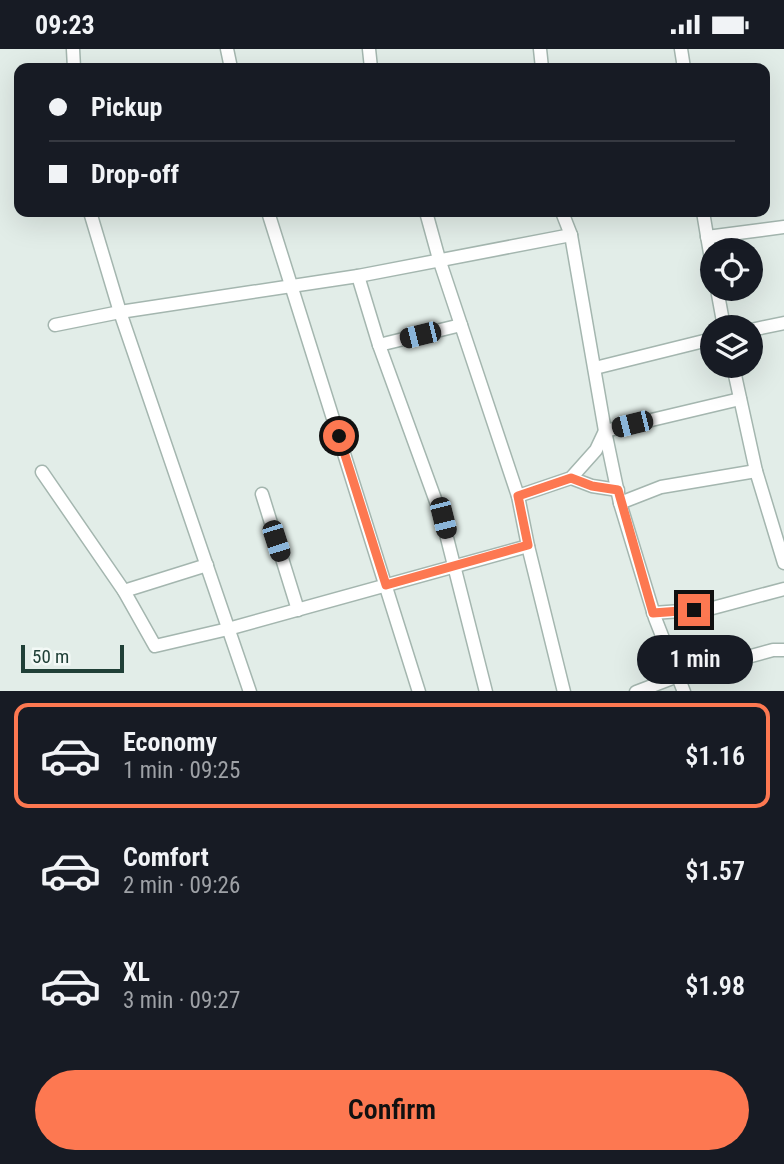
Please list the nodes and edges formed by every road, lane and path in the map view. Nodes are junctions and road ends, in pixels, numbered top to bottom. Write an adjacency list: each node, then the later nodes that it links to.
1 (92, 217): 12 (street)
2 (270, 217): 11 (street)
3 (427, 217): 9 (street)
4 (564, 217): 7 (street)
5 (704, 217): 8 (street)
6 (784, 227): 8 (street)
7 (571, 235): 9 (street); 19 (street)
8 (707, 237)
9 (439, 259): 10 (street); 15 (street)
10 (358, 276): 11 (street); 18 (street)
11 (293, 287): 12 (street); 33 (street)
12 (120, 311): 14 (street); 31 (street)
13 (784, 323): 16 (street)
14 (55, 325)
15 (461, 325): 18 (street); 27 (street)
16 (763, 327)
17 (700, 342): 19 (street)
18 (379, 345): 32 (street)
19 (596, 368): 22 (street)
20 (736, 378): 21 (street)
21 (740, 398): 22 (street); 23 (street)
22 (605, 431): 25 (street); 28 (street)
23 (756, 471): 28 (street); 30 (street)
24 (42, 472): 35 (street)
25 (571, 478): 27 (street); 28 (street)
26 (262, 494): 36 (street)
27 (518, 496): 29 (street)
28 (619, 496): 37 (street)
29 (528, 545): 32 (street); 44 (street)
30 (784, 563)
31 (207, 565): 35 (street); 38 (street)
32 (454, 566): 33 (street); 43 (street)
33 (386, 585): 36 (street); 42 (street)
34 (784, 589): 37 (street)
35 (124, 591): 38 (street)
36 (298, 610): 38 (street)
37 (653, 613): 40 (street)
38 (228, 629): 41 (street)
39 (784, 650): 40 (street)
40 (678, 676): 45 (street); 46 (street)
41 (250, 691)
42 (419, 691)
43 (485, 691)
44 (564, 691)
45 (636, 691)
46 (684, 691)

